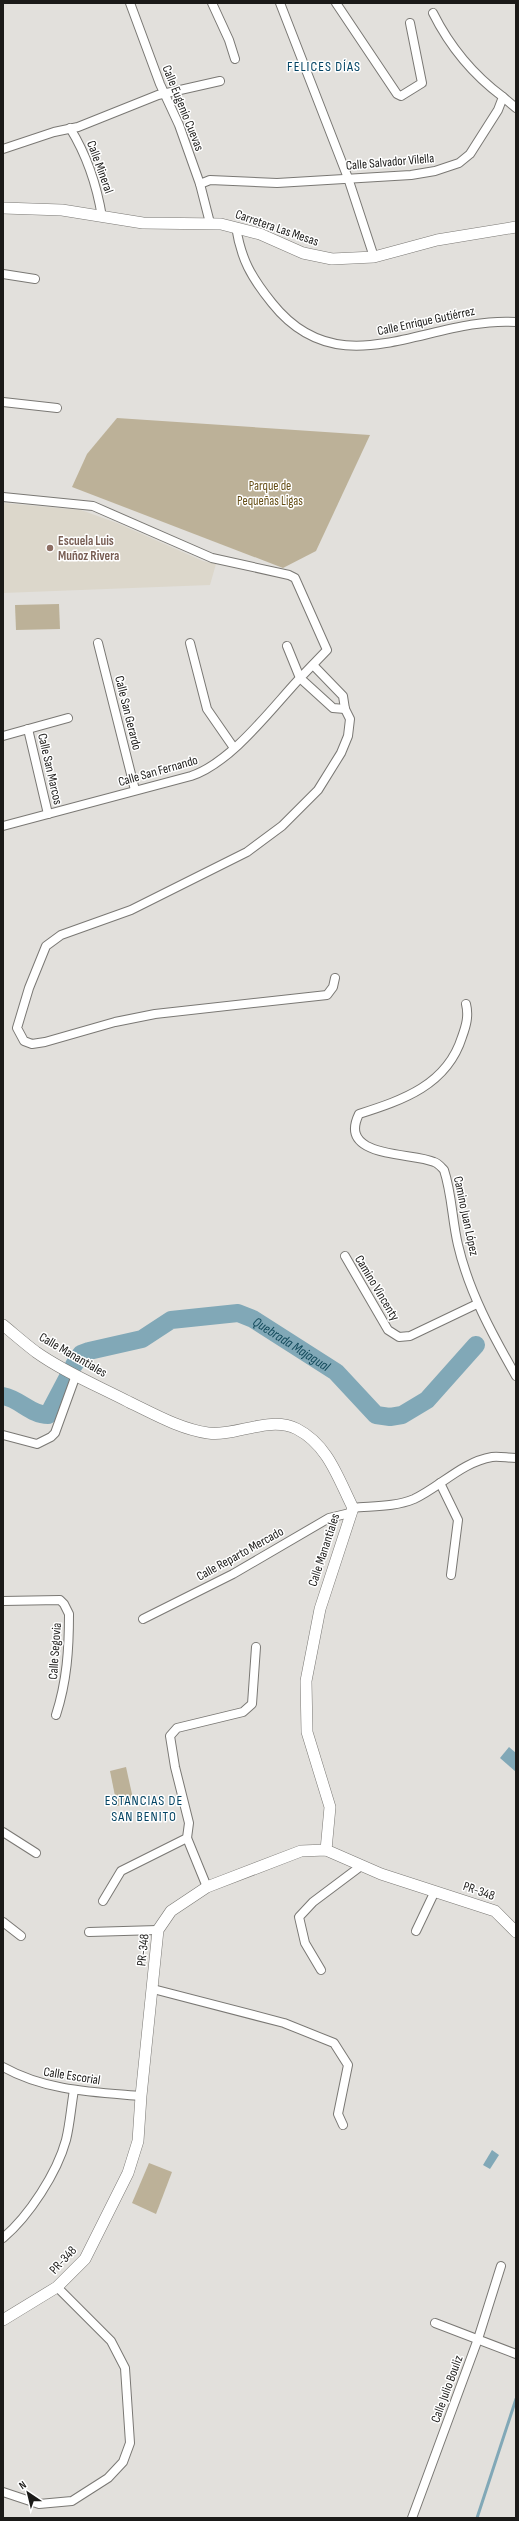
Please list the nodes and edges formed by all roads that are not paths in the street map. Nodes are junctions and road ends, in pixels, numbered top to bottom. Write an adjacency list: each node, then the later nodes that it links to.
1 (130, 3): 9 (street, Calle Eugenio Cuevas)
2 (212, 3): 7 (street)
3 (280, 3): 14 (street)
4 (336, 3): 6 (street)
5 (433, 13): 10 (street)
6 (410, 22)
7 (235, 59)
8 (220, 81): 9 (street)
9 (165, 93): 12 (street); 15 (street, Calle Eugenio Cuevas)
10 (503, 96): 11 (street); 14 (street, Calle Salvador Vilella)
11 (516, 108)
12 (70, 128): 13 (street); 17 (street, Calle Mineral)
13 (3, 149)
14 (348, 178): 15 (street, Calle Salvador Vilella); 21 (street)
15 (200, 184): 18 (street, Calle Eugenio Cuevas)
16 (3, 207): 17 (street, Carretera Las Mesas)
17 (102, 217): 18 (street, Carretera Las Mesas)
18 (210, 223): 19 (street, Carretera Las Mesas)
19 (236, 227): 21 (street, Carretera Las Mesas); 24 (street, Calle Enrique Gutiérrez)
20 (516, 227): 21 (street, Carretera Las Mesas)
21 (374, 257)
22 (3, 274): 23 (street)
23 (35, 279)
24 (516, 322)
25 (3, 402): 26 (street)
26 (56, 408)
27 (3, 496): 31 (street, Calle San Fernando)
28 (98, 642): 38 (street, Calle San Gerardo)
29 (190, 643): 37 (street)
30 (286, 646): 32 (street)
31 (314, 665): 32 (street, Calle San Fernando); 33 (street)
32 (300, 678): 33 (street); 37 (street, Calle San Fernando)
33 (345, 709): 41 (street)
34 (68, 718): 35 (street, Calle San Marcos)
35 (28, 729): 36 (street, Calle San Marcos); 39 (street, Calle San Marcos)
36 (3, 736)
37 (234, 748): 38 (street, Calle San Fernando)
38 (135, 790): 39 (street, Calle San Fernando)
39 (48, 814): 40 (street, Calle San Fernando)
40 (3, 826)
41 (335, 978)
42 (466, 1004): 44 (street, Camino Juan López)
43 (345, 1256): 44 (street, Camino Vincenty)
44 (476, 1304): 47 (street, Camino Juan López)
45 (3, 1325): 46 (street, Calle Manantiales)
46 (76, 1375): 48 (street); 51 (street, Calle Manantiales)
47 (516, 1376)
48 (3, 1435)
49 (516, 1458): 50 (street, Calle Reparto Mercado)
50 (440, 1484): 51 (street, Calle Reparto Mercado); 52 (street)
51 (352, 1510): 54 (street, Calle Reparto Mercado); 59 (street, Calle Manantiales)
52 (451, 1575)
53 (3, 1601): 56 (street, Calle Segovia)
54 (143, 1618)
55 (256, 1647): 58 (street)
56 (56, 1715)
57 (3, 1832): 60 (street)
58 (187, 1838): 62 (street); 64 (street)
59 (326, 1850): 61 (street, PR-348 / PR-348); 62 (street, PR-348 / PR-348)
60 (36, 1854)
61 (361, 1866): 63 (street, PR-348 / PR-348); 71 (street)
62 (207, 1887): 66 (street, PR-348 / PR-348)
63 (435, 1891): 68 (street); 69 (street, PR-348 / PR-348)
64 (103, 1901)
65 (3, 1922): 70 (street)
66 (158, 1930): 67 (street); 72 (street, PR-348 / PR-348)
67 (89, 1932)
68 (416, 1932)
69 (516, 1932)
70 (20, 1936)
71 (321, 1970)
72 (153, 1989): 75 (street, PR-348 / PR-348); 76 (street)
73 (3, 2068): 74 (street, Calle Escorial)
74 (74, 2090): 75 (street, Calle Escorial); 77 (street)
75 (140, 2096): 79 (street, PR-348 / PR-348)
76 (343, 2125)
77 (3, 2238)
78 (501, 2266): 82 (street, Calle Julio Bouliz)
79 (57, 2287): 80 (street, PR-348 / PR-348); 84 (street)
80 (3, 2320)
81 (434, 2323): 82 (street)
82 (478, 2339): 83 (street); 85 (street, Calle Julio Bouliz)
83 (516, 2354)
84 (3, 2492)
85 (412, 2518)

